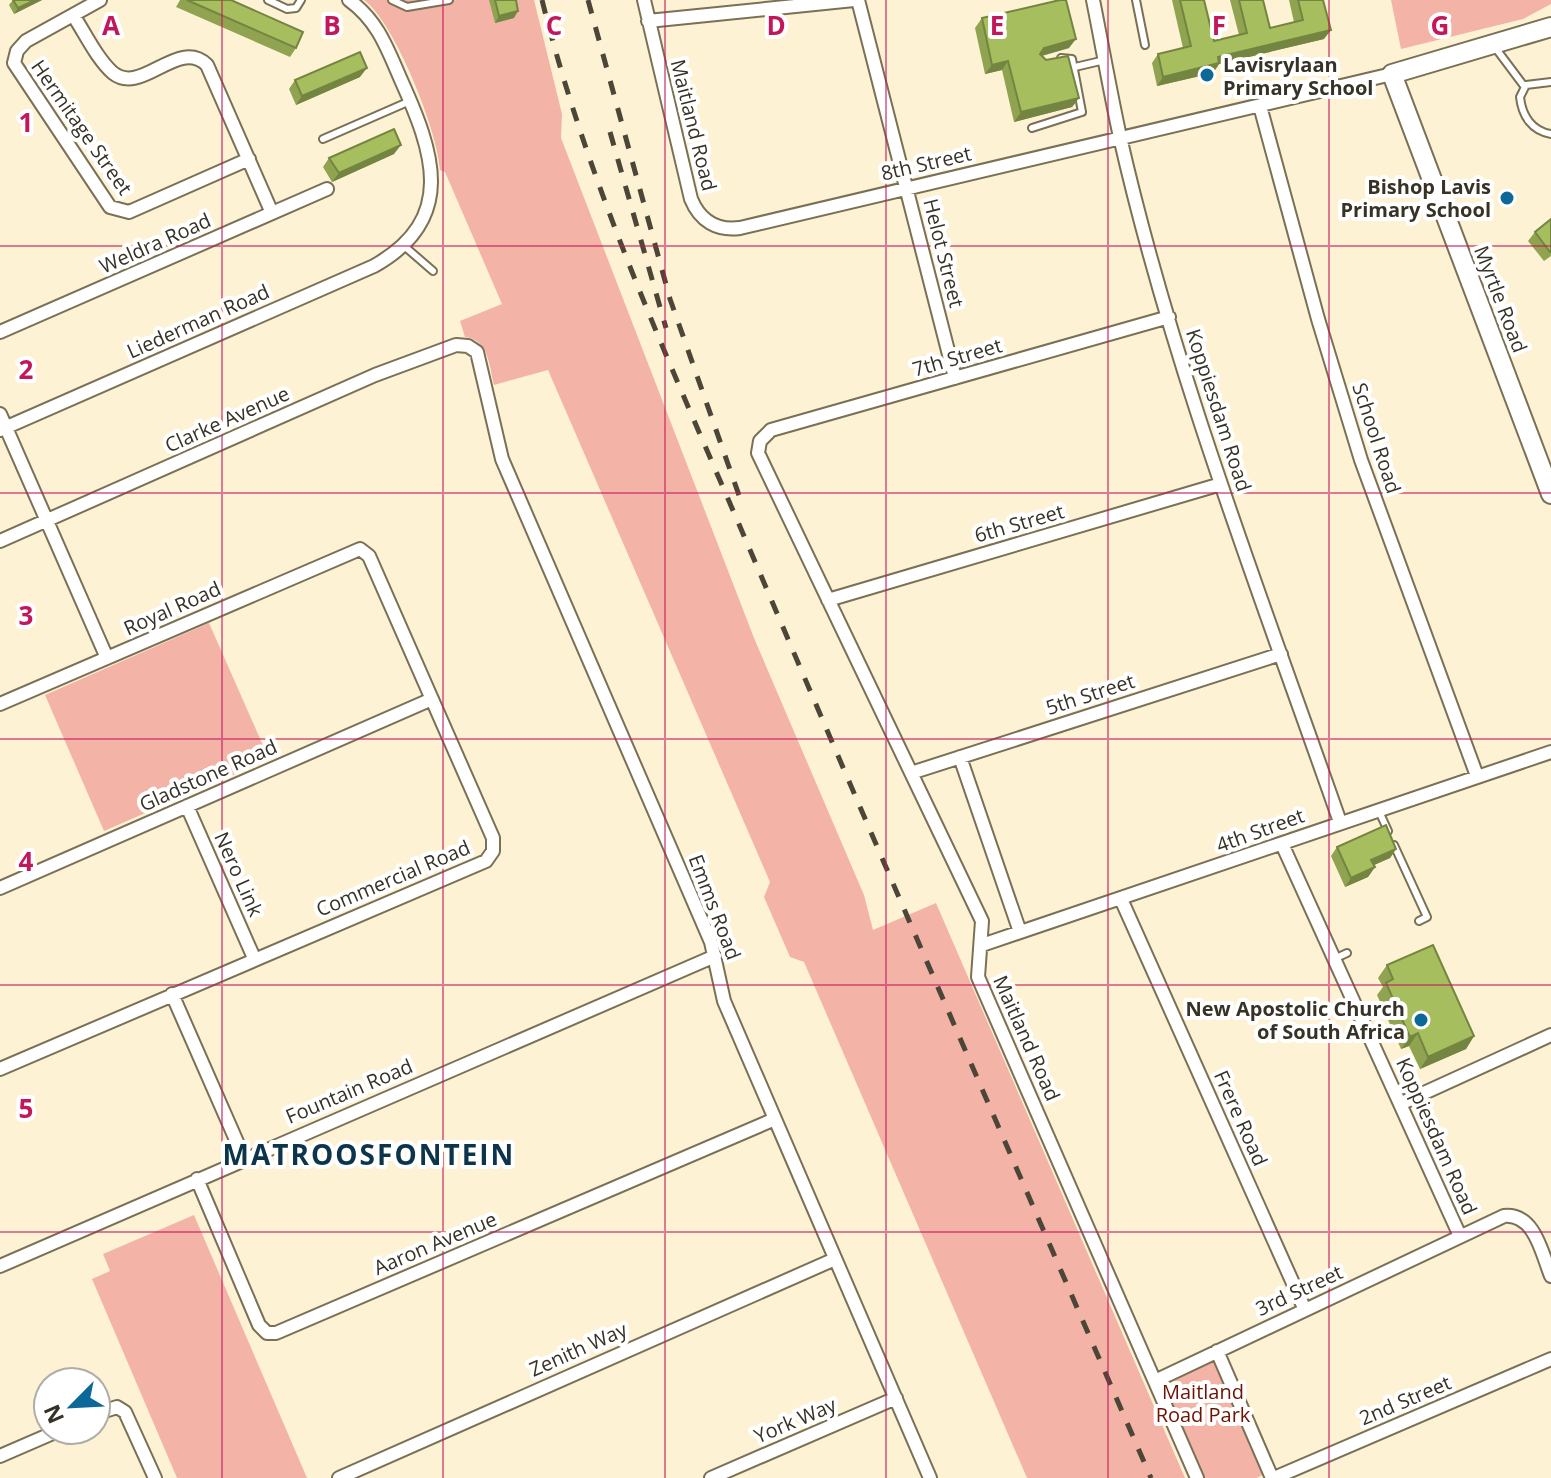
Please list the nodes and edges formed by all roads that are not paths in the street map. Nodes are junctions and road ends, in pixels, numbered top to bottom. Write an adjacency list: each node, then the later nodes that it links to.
1 (100, 0): 11 (street, Hermitage Street)
2 (268, 0): 3 (lane)
3 (301, 0)
4 (349, 0): 22 (street, Liederman Road)
5 (392, 0): 6 (lane)
6 (449, 0)
7 (644, 0): 12 (street, Maitland Road)
8 (856, 0): 12 (street); 29 (street, Helot Street)
9 (1093, 0): 17 (street, Koppiesdam Road)
10 (1136, 0): 14 (lane)
11 (73, 15): 28 (street); 28 (street, Hermitage Street)
12 (648, 21): 32 (street, Maitland Road)
13 (1551, 27): 15 (street)
14 (1145, 45)
15 (1494, 46): 19 (street); 21 (lane)
16 (1053, 60): 18 (lane)
17 (1105, 60): 18 (lane); 26 (street, Koppiesdam Road)
18 (1075, 67): 24 (lane)
19 (1392, 74): 23 (street, 8th Street); 43 (street, Myrtle Road)
20 (1551, 82): 21 (lane)
21 (1524, 86): 25 (lane)
22 (410, 101): 27 (lane); 33 (street, Liederman Road)
23 (1260, 106): 26 (street, 8th Street); 55 (street, School Road)
24 (1032, 128)
25 (1551, 134)
26 (1121, 138): 29 (street, 8th Street); 35 (street, Koppiesdam Road)
27 (323, 139)
28 (249, 159): 31 (street)
29 (907, 188): 32 (street, 8th Street); 38 (street, Helot Street)
30 (327, 189): 31 (street, Weldra Road)
31 (272, 213): 36 (street, Weldra Road)
32 (740, 228)
33 (403, 245): 34 (lane); 40 (street, Liederman Road)
34 (433, 271)
35 (1169, 317): 38 (street, 7th Street); 42 (street, Koppiesdam Road)
36 (0, 332)
37 (473, 349): 44 (street, Clarke Avenue); 66 (street, Emms Road)
38 (955, 378): 41 (street, 7th Street)
39 (0, 414): 40 (street)
40 (3, 428): 44 (street)
41 (760, 441): 47 (street, Maitland Road)
42 (1221, 484): 47 (street, 6th Street); 48 (street, Koppiesdam Road)
43 (1551, 494)
44 (46, 520): 45 (street, Clarke Avenue); 49 (street)
45 (0, 541)
46 (360, 549): 49 (street, Royal Road); 50 (street, Commercial Road)
47 (828, 600): 54 (street, Maitland Road)
48 (1281, 654): 53 (street, 5th Street); 58 (street, Koppiesdam Road)
49 (107, 658): 51 (street, Royal Road)
50 (432, 699): 56 (street, Gladstone Road); 67 (street, Commercial Road)
51 (0, 704)
52 (1551, 752): 55 (street, 4th Street)
53 (960, 757): 54 (street, 5th Street); 63 (street)
54 (911, 773): 64 (street, Maitland Road)
55 (1477, 776): 57 (street, 4th Street)
56 (187, 806): 60 (street, Gladstone Road); 67 (street, Nero Link)
57 (1378, 809): 58 (street, 4th Street); 62 (lane)
58 (1340, 822): 59 (street, 4th Street)
59 (1282, 844): 61 (street, 4th Street); 68 (street, Koppiesdam Road)
60 (0, 888)
61 (1121, 899): 63 (street, 4th Street); 80 (street, Frere Road)
62 (1419, 921)
63 (1020, 932): 64 (street, 4th Street)
64 (982, 945): 83 (street, Maitland Road)
65 (1347, 953): 68 (lane)
66 (715, 956): 73 (street, Emms Road); 74 (street, Fountain Road)
67 (254, 958): 69 (street, Commercial Road)
68 (1334, 959): 72 (street, Koppiesdam Road)
69 (172, 994): 71 (street, Commercial Road); 74 (street)
70 (1551, 1035): 72 (street)
71 (0, 1069)
72 (1400, 1104): 76 (street, Koppiesdam Road)
73 (775, 1119): 75 (street, Aaron Avenue); 77 (street, Emms Road)
74 (244, 1158): 75 (street, Fountain Road)
75 (197, 1179): 78 (street, Fountain Road)
76 (1460, 1236): 79 (street, Koppiesdam Road); 80 (street, 3rd Street)
77 (835, 1259): 84 (street, Emms Road); 89 (street, Zenith Way)
78 (0, 1266)
79 (1551, 1276)
80 (1305, 1310): 81 (street, 3rd Street)
81 (1217, 1351): 83 (street, 3rd Street); 93 (street)
82 (1551, 1359): 93 (street, 2nd Street)
83 (1155, 1381): 92 (street, Maitland Road)
84 (896, 1398): 90 (street, York Way); 91 (street, Emms Road)
85 (112, 1409): 88 (street)
86 (32, 1442): 87 (street)
87 (0, 1456)
88 (155, 1478)
89 (339, 1478)
90 (711, 1478)
91 (930, 1478)
92 (1197, 1478)
93 (1273, 1478)

